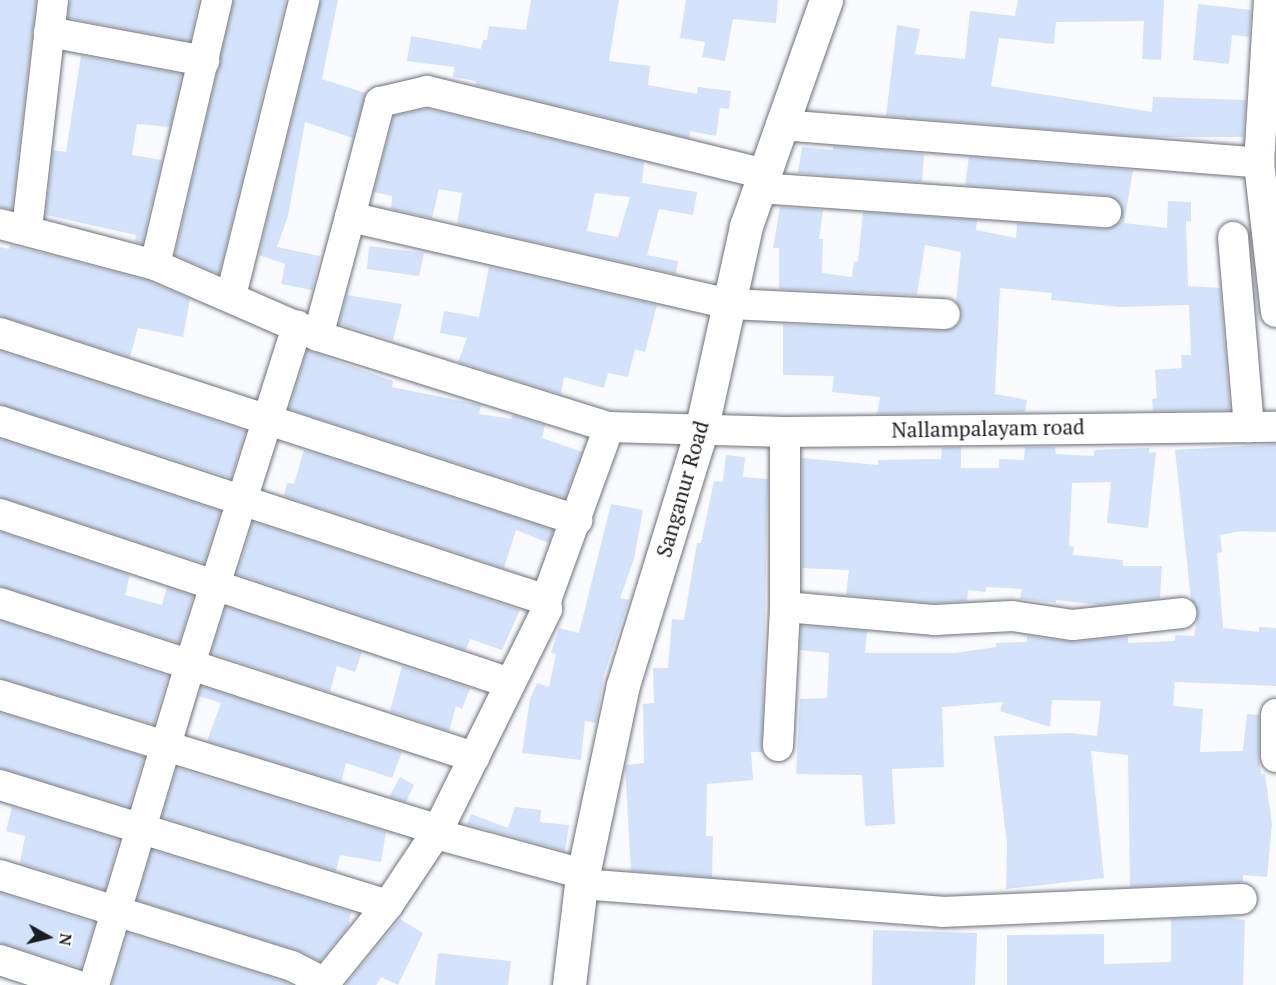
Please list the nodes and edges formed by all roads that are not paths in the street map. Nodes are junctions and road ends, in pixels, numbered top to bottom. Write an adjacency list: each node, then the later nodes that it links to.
1 (53, 0): 6 (street)
2 (218, 0): 7 (street)
3 (304, 0): 16 (street)
4 (826, 0): 8 (main road, Sanganur Road)
5 (1269, 0): 9 (street)
6 (49, 32): 7 (street); 13 (street)
7 (204, 60): 15 (street)
8 (781, 125): 9 (street); 10 (main road, Sanganur Road)
9 (1259, 163): 18 (street)
10 (761, 181): 11 (street); 12 (street); 17 (main road, Sanganur Road)
11 (1106, 212)
12 (350, 217): 17 (street); 20 (street)
13 (13, 226): 15 (street, Nallampalayam road)
14 (1233, 237): 25 (street)
15 (155, 265): 16 (street, Nallampalayam road)
16 (231, 296): 20 (street, Nallampalayam road)
17 (729, 304): 19 (street); 26 (main road, Sanganur Road)
18 (1276, 312)
19 (945, 314)
20 (308, 331): 22 (street); 24 (street, Nallampalayam road)
21 (0, 333): 22 (street)
22 (267, 418): 28 (street); 30 (street)
23 (0, 421): 28 (street)
24 (609, 427): 26 (street, Nallampalayam road); 30 (street)
25 (1263, 427): 27 (street, Nallampalayam road)
26 (701, 431): 27 (street, Nallampalayam road); 48 (main road, Sanganur Road)
27 (785, 432): 34 (street)
28 (241, 498): 31 (street); 32 (street)
29 (0, 514): 31 (street)
30 (578, 520): 32 (street)
31 (218, 583): 36 (street); 37 (street)
32 (546, 600): 37 (street)
33 (0, 603): 36 (street)
34 (785, 607): 35 (street); 41 (street)
35 (1181, 613)
36 (190, 664): 40 (street); 42 (street)
37 (510, 683): 42 (street)
38 (0, 695): 40 (street)
39 (1276, 714): 43 (street)
40 (168, 745): 45 (street); 46 (street)
41 (778, 746)
42 (475, 757): 46 (street)
43 (1276, 757)
44 (0, 785): 45 (street)
45 (142, 830): 50 (street); 51 (street)
46 (437, 832): 48 (street); 50 (street)
47 (0, 875): 51 (street)
48 (582, 879): 49 (street); 56 (main road, Sanganur Road)
49 (1242, 899)
50 (388, 905): 53 (street)
51 (114, 912): 53 (street); 55 (street)
52 (0, 960): 54 (street)
53 (324, 984)
54 (76, 985)
55 (94, 985)
56 (569, 985)

